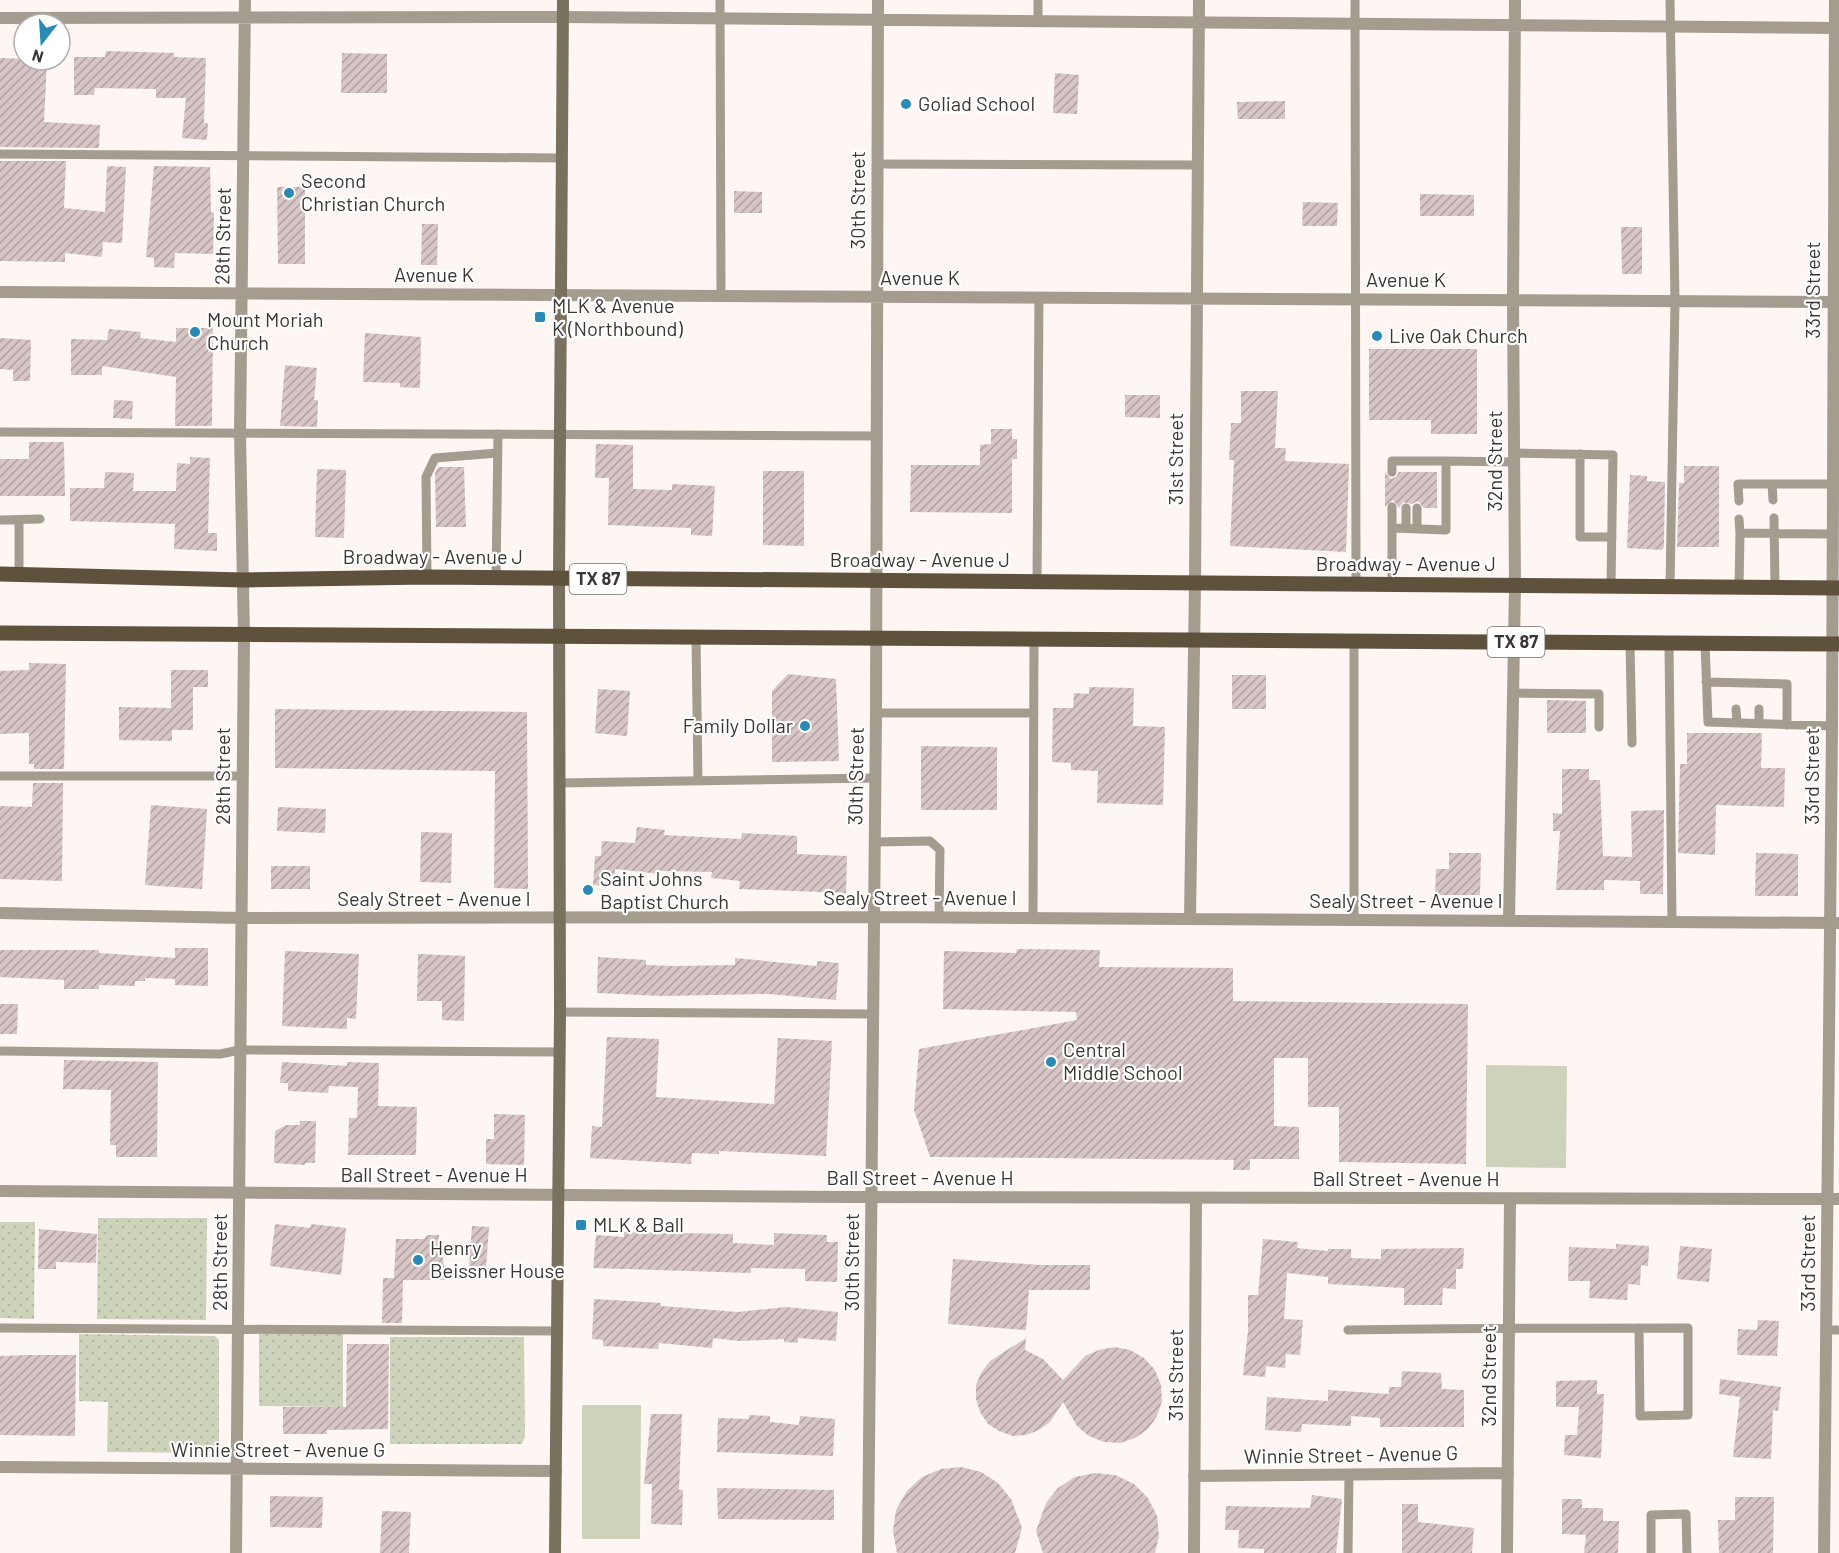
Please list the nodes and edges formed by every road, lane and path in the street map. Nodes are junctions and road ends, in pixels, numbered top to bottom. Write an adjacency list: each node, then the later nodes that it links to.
1 (245, 0): 13 (street, 28th Street)
2 (563, 0): 11 (main road)
3 (720, 0): 14 (lane)
4 (878, 0): 15 (street, 30th Street)
5 (1038, 0): 16 (lane)
6 (1198, 0): 17 (street, 31st Street)
7 (1355, 0): 18 (lane)
8 (1515, 0): 19 (street, 32nd Street)
9 (1670, 0): 20 (lane)
10 (1835, 0): 21 (street, 33rd Street)
11 (563, 17): 13 (street); 14 (street); 24 (main road)
12 (0, 18): 13 (street)
13 (244, 18): 23 (street, 28th Street)
14 (720, 18): 15 (street); 30 (lane)
15 (878, 20): 16 (street); 25 (street, 30th Street)
16 (1038, 21): 17 (street)
17 (1198, 22): 18 (street); 26 (street, 31st Street)
18 (1355, 24): 19 (street); 34 (lane)
19 (1515, 25): 20 (street); 35 (street, 32nd Street)
20 (1669, 27): 21 (street); 36 (lane)
21 (1837, 28): 37 (street, 33rd Street)
22 (0, 154): 23 (lane)
23 (243, 156): 24 (lane); 28 (street, 28th Street)
24 (562, 158): 29 (main road)
25 (877, 164): 26 (lane); 31 (street, 30th Street)
26 (1197, 165): 33 (street, 31st Street)
27 (0, 292): 28 (street, Avenue K)
28 (242, 293): 29 (street, Avenue K); 39 (street, 28th Street)
29 (560, 295): 30 (street, Avenue K); 41 (main road)
30 (721, 296): 31 (street, Avenue K)
31 (877, 297): 32 (street, Avenue K); 42 (street, 30th Street)
32 (1039, 298): 33 (street, Avenue K); 78 (lane)
33 (1195, 299): 34 (street, Avenue K); 79 (street, 31st Street)
34 (1354, 300): 35 (street, Avenue K); 80 (lane)
35 (1513, 300): 36 (street, Avenue K); 45 (street, 32nd Street)
36 (1675, 302): 37 (street, Avenue K); 84 (lane)
37 (1836, 302): 53 (street, 33rd Street)
38 (0, 432): 39 (lane)
39 (240, 433): 40 (lane); 76 (street, 28th Street)
40 (498, 434): 41 (lane); 43 (lane)
41 (560, 434): 42 (lane); 75 (main road)
42 (876, 436): 77 (street, 30th Street)
43 (498, 453): 73 (lane); 74 (lane)
44 (1580, 454): 45 (lane); 70 (lane); 70 (lane)
45 (1514, 457): 48 (lane); 82 (street, 32nd Street)
46 (1406, 461): 47 (lane); 49 (lane); 50 (lane)
47 (1417, 461): 48 (lane); 51 (lane)
48 (1446, 461): 66 (lane)
49 (1392, 472)
50 (1406, 472)
51 (1417, 472)
52 (1773, 484): 53 (lane); 54 (lane); 55 (lane)
53 (1832, 484): 69 (street, 33rd Street)
54 (1773, 500)
55 (1739, 501)
56 (1392, 507): 64 (lane)
57 (1406, 508): 65 (lane)
58 (1417, 508): 66 (lane)
59 (1774, 518): 68 (lane)
60 (40, 519): 63 (lane)
61 (1739, 519): 67 (lane)
62 (0, 520): 63 (lane)
63 (19, 520): 72 (lane)
64 (1392, 528): 65 (lane); 81 (lane)
65 (1406, 528): 66 (lane)
66 (1417, 529)
67 (1740, 533): 68 (lane); 85 (lane)
68 (1775, 533): 69 (lane); 86 (lane)
69 (1832, 534): 87 (street, 33rd Street)
70 (1612, 537): 83 (lane)
71 (0, 574): 72 (main road, Broadway - Avenue J / TX 87)
72 (19, 574): 76 (main road, Broadway - Avenue J / TX 87)
73 (427, 577): 74 (main road, Broadway - Avenue J / TX 87); 76 (main road, Broadway - Avenue J / TX 87)
74 (496, 578): 75 (main road, Broadway - Avenue J / TX 87)
75 (559, 578): 77 (main road, Broadway - Avenue J / TX 87); 90 (main road)
76 (244, 580): 89 (street, 28th Street)
77 (876, 581): 78 (main road, Broadway - Avenue J / TX 87); 92 (street, 30th Street)
78 (1037, 582): 79 (main road, Broadway - Avenue J / TX 87)
79 (1195, 584): 80 (main road, Broadway - Avenue J / TX 87); 94 (street, 31st Street)
80 (1356, 584): 81 (main road, Broadway - Avenue J / TX 87)
81 (1392, 585): 82 (main road, Broadway - Avenue J / TX 87)
82 (1515, 586): 83 (main road, Broadway - Avenue J / TX 87); 96 (street, 32nd Street)
83 (1611, 586): 84 (main road, Broadway - Avenue J / TX 87)
84 (1670, 587): 85 (main road, Broadway - Avenue J / TX 87)
85 (1739, 587): 86 (main road, Broadway - Avenue J / TX 87)
86 (1775, 587): 87 (main road, Broadway - Avenue J / TX 87)
87 (1835, 588): 100 (street, 33rd Street)
88 (0, 633): 89 (main road, TX 87)
89 (244, 635): 90 (main road, TX 87); 114 (street, 28th Street)
90 (559, 637): 91 (main road, TX 87); 117 (main road)
91 (696, 638): 92 (main road, TX 87); 116 (lane)
92 (876, 639): 93 (main road, TX 87); 105 (street, 30th Street)
93 (1034, 639): 94 (main road, TX 87); 106 (lane)
94 (1193, 639): 95 (main road, TX 87); 125 (street, 31st Street)
95 (1354, 641): 96 (main road, TX 87); 126 (lane)
96 (1514, 642): 97 (main road, TX 87); 102 (street, 32nd Street)
97 (1630, 642): 98 (main road, TX 87); 112 (lane)
98 (1670, 643): 99 (main road, TX 87); 128 (lane)
99 (1705, 643): 100 (main road, TX 87); 101 (lane)
100 (1836, 644): 110 (street, 33rd Street)
101 (1706, 682): 107 (lane); 109 (lane)
102 (1513, 693): 111 (lane); 127 (street, 32nd Street)
103 (1737, 709): 107 (lane)
104 (1759, 709): 108 (lane)
105 (876, 713): 106 (lane); 115 (street, 30th Street)
106 (1034, 713): 123 (lane)
107 (1737, 723): 108 (lane)
108 (1759, 724): 109 (lane)
109 (1787, 725): 110 (lane)
110 (1832, 726): 129 (street, 33rd Street)
111 (1599, 727)
112 (1632, 743)
113 (0, 776): 114 (lane)
114 (243, 776): 122 (street, 28th Street)
115 (875, 778): 116 (lane); 118 (street, 30th Street)
116 (698, 781): 117 (lane)
117 (559, 783): 124 (main road)
118 (874, 842): 120 (street, 30th Street); 121 (lane)
119 (0, 913): 122 (street, Sealy Street - Avenue I)
120 (874, 917): 121 (street, Sealy Street - Avenue I); 124 (street, Sealy Street - Avenue I); 131 (street, 30th Street)
121 (939, 917): 123 (street, Sealy Street - Avenue I)
122 (241, 918): 124 (street, Sealy Street - Avenue I); 132 (street, 28th Street)
123 (1033, 918): 125 (street, Sealy Street - Avenue I)
124 (559, 919): 130 (main road)
125 (1190, 919): 126 (street, Sealy Street - Avenue I)
126 (1354, 920): 127 (street, Sealy Street - Avenue I)
127 (1509, 921): 128 (street, Sealy Street - Avenue I)
128 (1672, 922): 129 (street, Sealy Street - Avenue I)
129 (1835, 923): 135 (street, 33rd Street)
130 (560, 1012): 131 (lane); 134 (main road)
131 (873, 1014): 139 (street, 30th Street)
132 (240, 1050): 133 (lane); 134 (lane); 137 (street, 28th Street)
133 (0, 1051)
134 (560, 1052): 138 (main road)
135 (1834, 1071): 142 (street, 33rd Street)
136 (0, 1191): 137 (street, Ball Street - Avenue H)
137 (240, 1193): 138 (street, Ball Street - Avenue H); 147 (street, 28th Street)
138 (558, 1196): 139 (street, Ball Street - Avenue H); 149 (main road)
139 (871, 1197): 140 (street, Ball Street - Avenue H); 158 (street, 30th Street)
140 (1196, 1198): 141 (street, Ball Street - Avenue H); 155 (street, 31st Street)
141 (1510, 1199): 142 (street, Ball Street - Avenue H); 144 (street, 32nd Street)
142 (1833, 1199): 148 (street, 33rd Street)
143 (0, 1328): 147 (lane)
144 (1508, 1328): 145 (lane); 146 (lane); 153 (street, 32nd Street)
145 (1639, 1328): 145 (lane)
146 (1348, 1329)
147 (239, 1330): 149 (lane); 151 (street, 28th Street)
148 (1833, 1330): 164 (street, 33rd Street)
149 (557, 1331): 152 (main road)
150 (0, 1467): 151 (street, Winnie Street - Avenue G)
151 (237, 1470): 152 (street, Winnie Street - Avenue G); 156 (street, 28th Street)
152 (556, 1471): 157 (main road)
153 (1508, 1473): 154 (street, Winnie Street - Avenue G); 161 (street, 32nd Street)
154 (1349, 1474): 155 (street, Winnie Street - Avenue G); 160 (lane)
155 (1194, 1476): 159 (street, 31st Street)
156 (236, 1553)
157 (555, 1553)
158 (868, 1553)
159 (1194, 1553)
160 (1348, 1553)
161 (1507, 1553)
162 (1651, 1553): 163 (lane)
163 (1687, 1553)
164 (1824, 1553)

